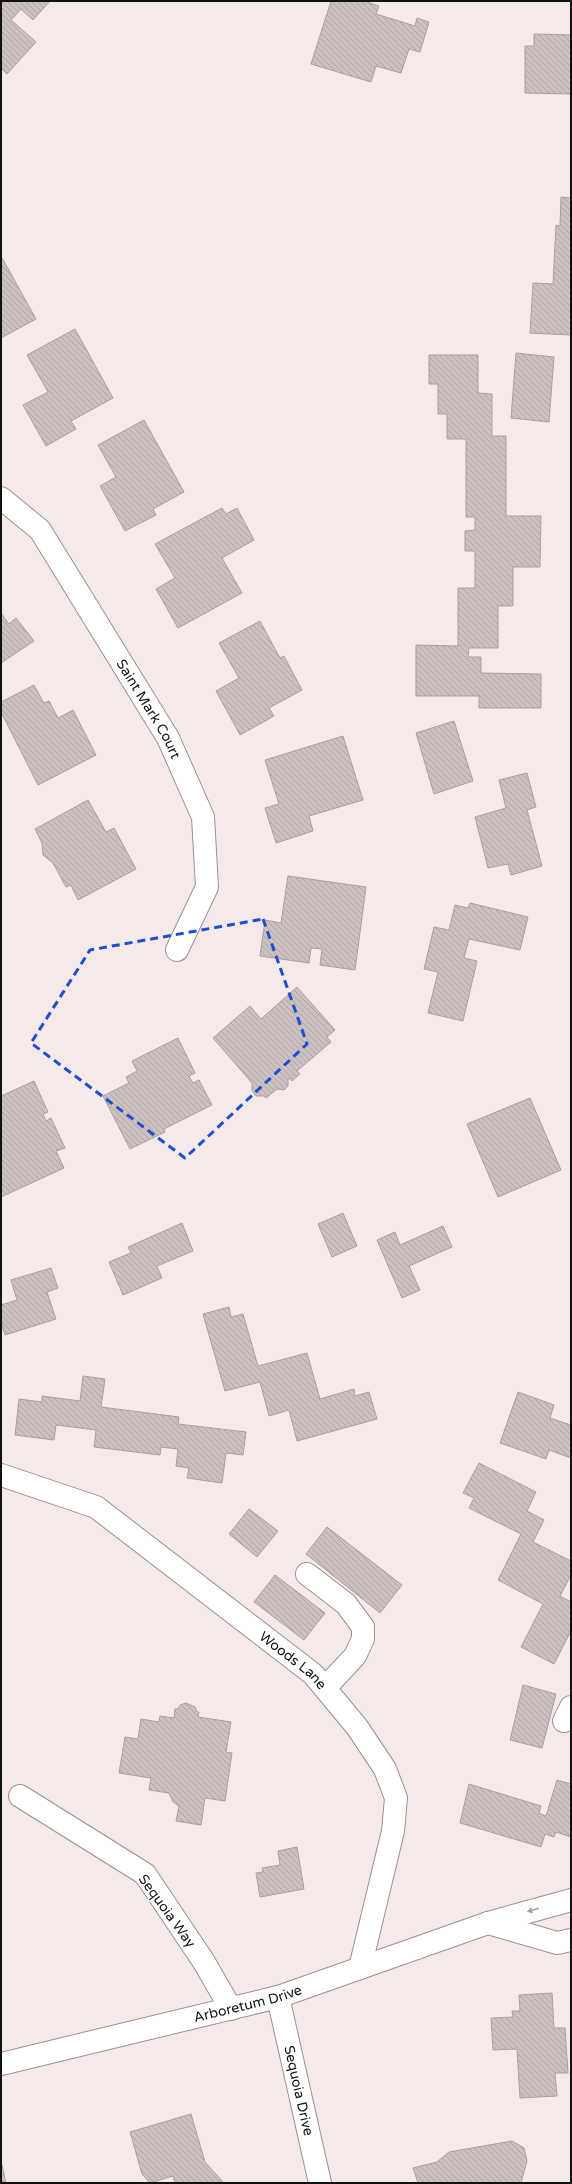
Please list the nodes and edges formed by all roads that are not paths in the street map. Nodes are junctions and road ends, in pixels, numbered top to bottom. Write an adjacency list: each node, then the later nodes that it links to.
1 (1, 498): 2 (street, Saint Mark Court)
2 (177, 950)
3 (1, 1474): 5 (street, Woods Lane)
4 (307, 1574): 5 (street)
5 (325, 1688): 10 (street, Woods Lane)
6 (20, 1796): 12 (street, Sequoia Way)
7 (571, 1900): 8 (street, Arboretum Drive, one-way to 8)
8 (488, 1923): 9 (street); 10 (street, Arboretum Drive)
9 (571, 1940)
10 (360, 1968): 11 (street, Arboretum Drive)
11 (278, 1997): 12 (street, Arboretum Drive); 14 (street, Sequoia Drive)
12 (231, 2009): 13 (street, Arboretum Drive)
13 (1, 2064)
14 (320, 2183)

